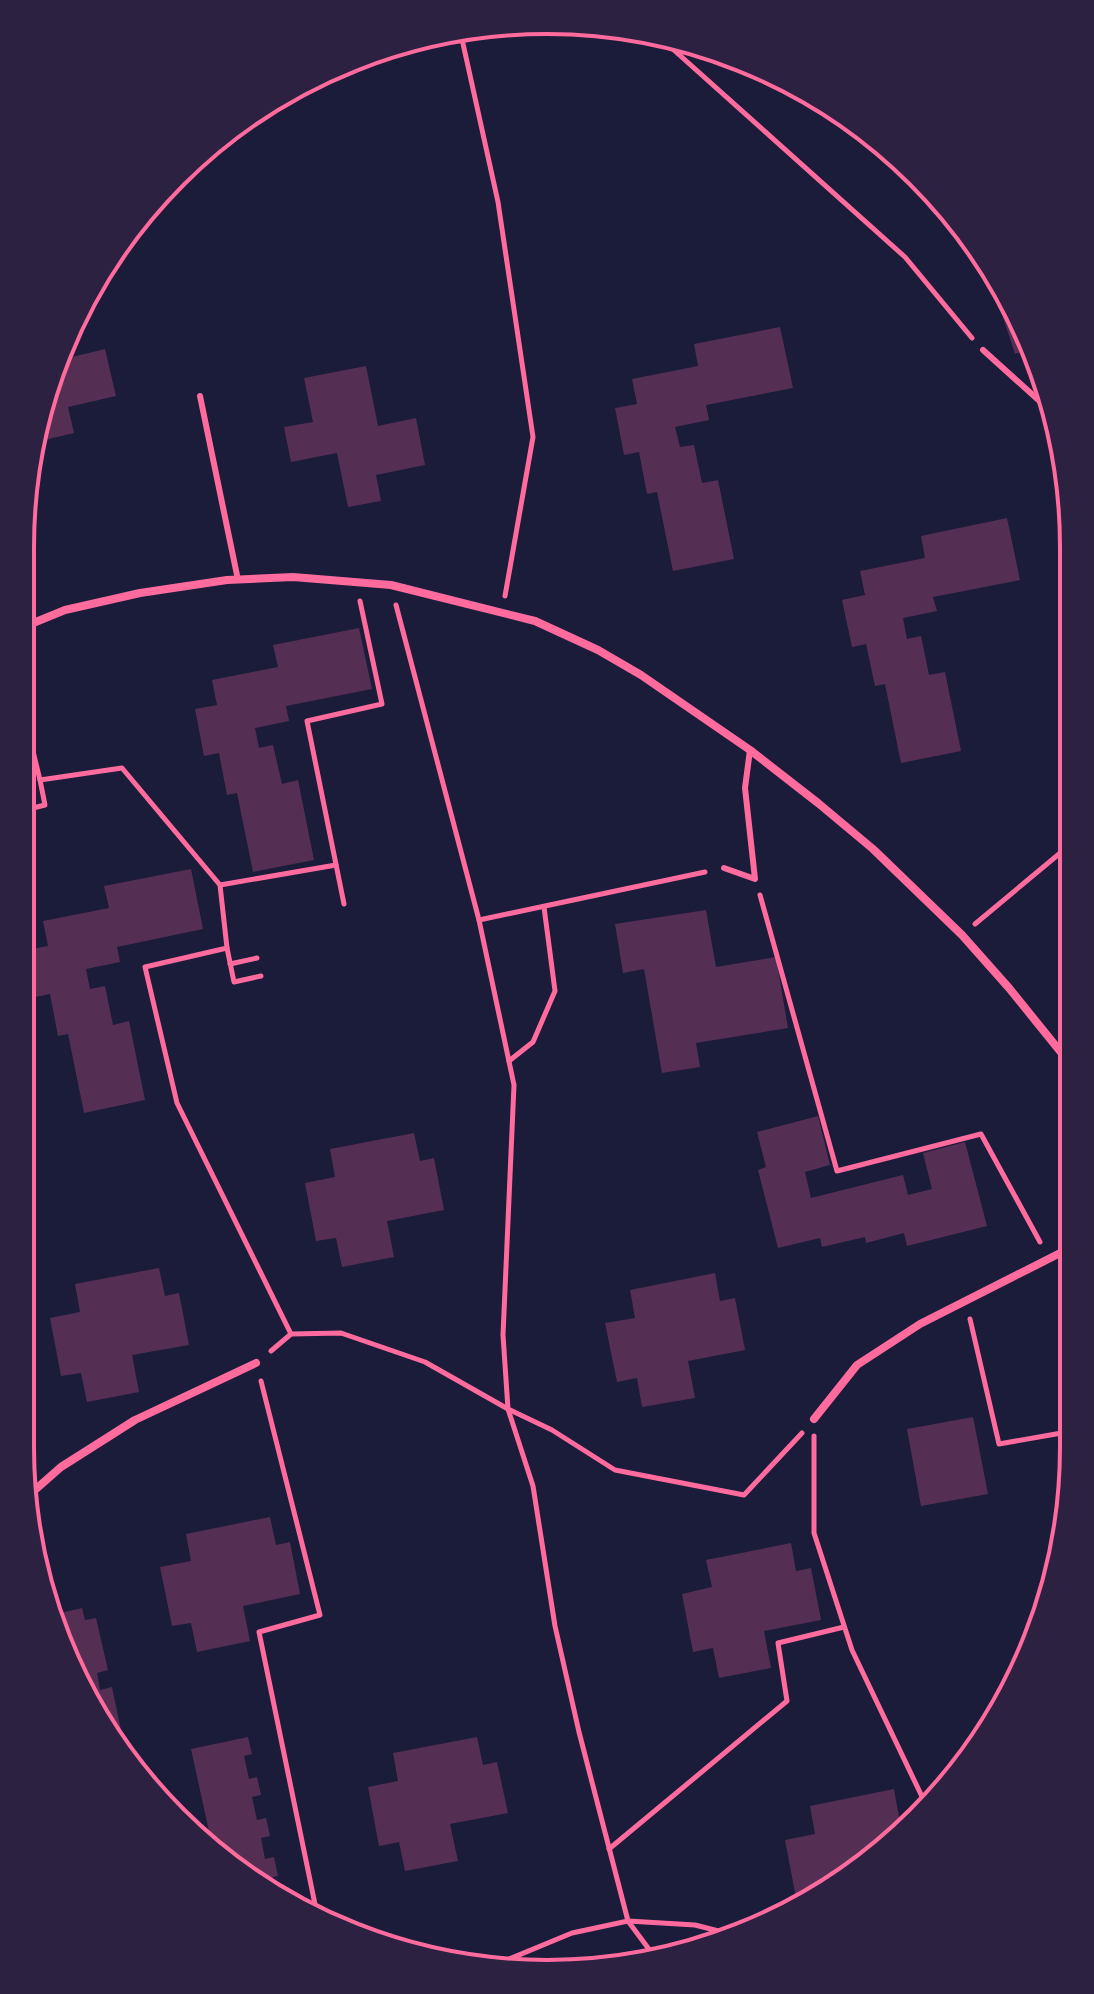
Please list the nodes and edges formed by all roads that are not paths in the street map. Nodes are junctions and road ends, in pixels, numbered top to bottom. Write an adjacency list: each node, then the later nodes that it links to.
1 (983, 350): 3 (lane)
2 (200, 396): 4 (lane)
3 (1039, 400)
4 (238, 580): 5 (street); 6 (street)
5 (34, 623)
6 (750, 750): 7 (lane); 8 (street)
7 (724, 868)
8 (1060, 1051)
9 (1060, 1253): 11 (street)
10 (256, 1363): 12 (street)
11 (814, 1419)
12 (36, 1489)

